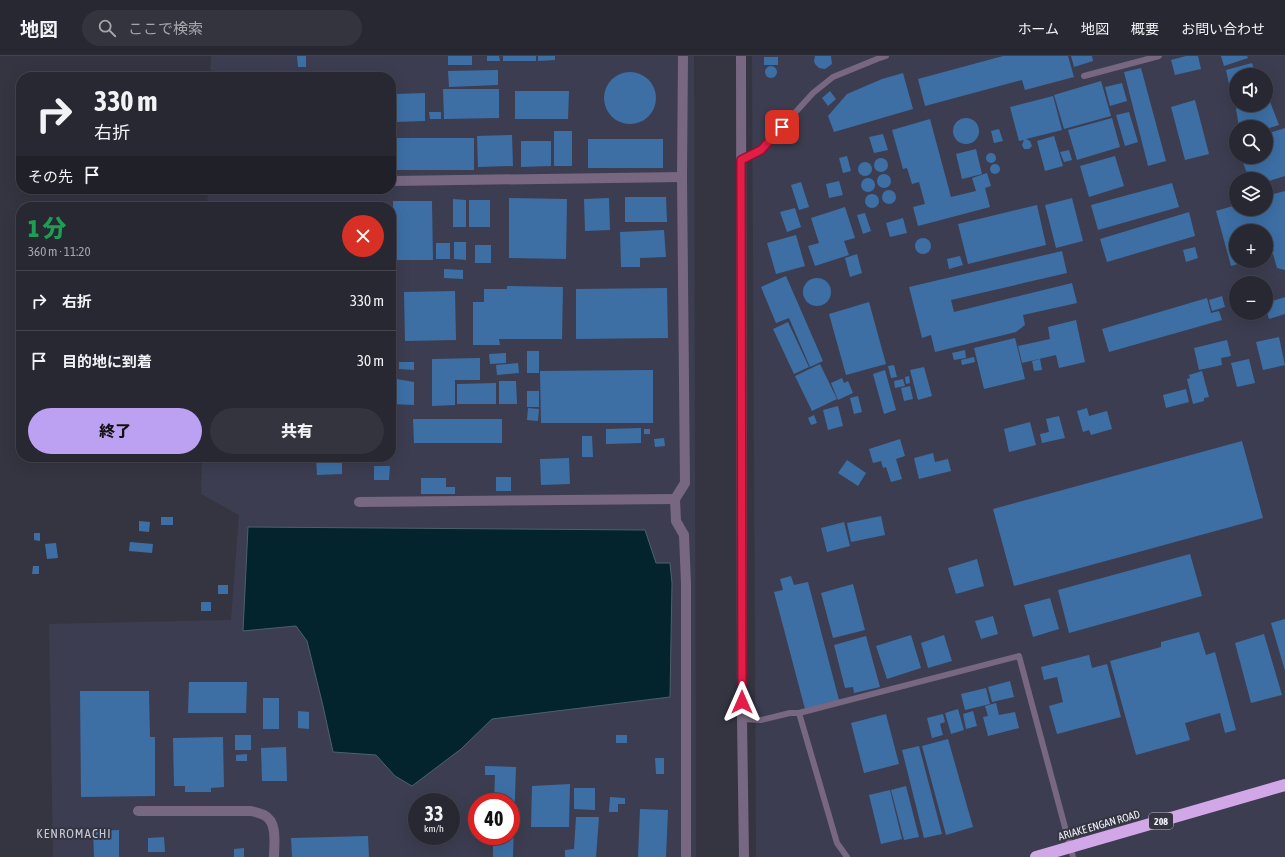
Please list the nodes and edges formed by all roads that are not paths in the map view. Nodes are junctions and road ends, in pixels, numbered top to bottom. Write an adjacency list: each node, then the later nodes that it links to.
1 (683, 56): 7 (street)
2 (741, 56): 6 (street)
3 (886, 56): 6 (lane)
4 (1159, 56): 5 (lane)
5 (1084, 76)
6 (741, 160): 12 (street)
7 (682, 177): 8 (street); 9 (street)
8 (396, 180)
9 (675, 499): 10 (street); 16 (street)
10 (359, 502)
11 (799, 713): 12 (lane); 18 (lane); 20 (lane)
12 (742, 718): 17 (street)
13 (1285, 785): 19 (highway, ARIAKE ENGAN ROAD / 208, bridge)
14 (138, 811): 15 (street)
15 (274, 857)
16 (686, 857)
17 (744, 857)
18 (847, 857)
19 (1036, 857)
20 (1073, 857)

